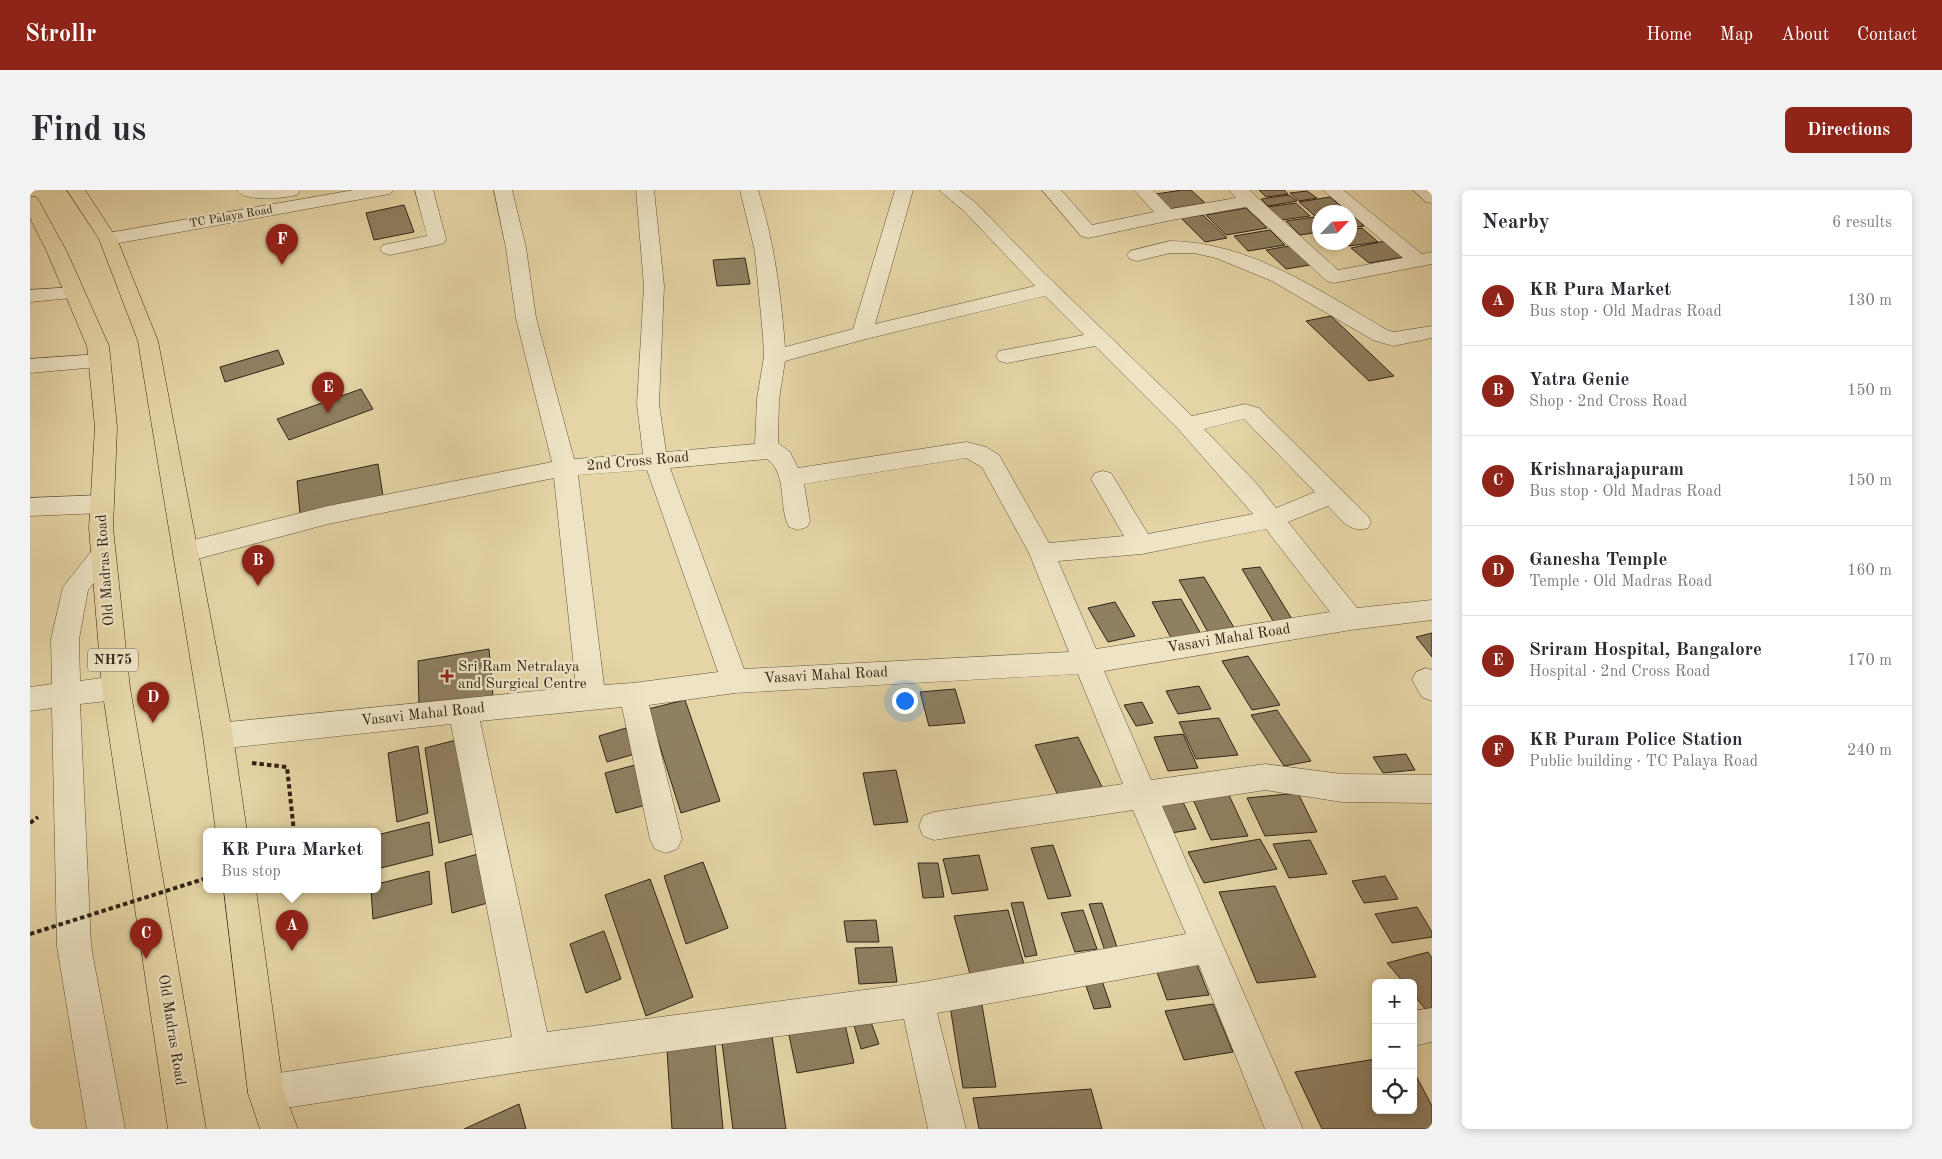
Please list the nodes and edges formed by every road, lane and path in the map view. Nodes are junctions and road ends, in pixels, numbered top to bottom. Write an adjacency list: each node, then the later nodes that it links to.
1 (76, 190): 19 (highway)
2 (246, 190): 3 (street)
3 (297, 190)
4 (384, 190): 19 (street, TC Palaya Road)
5 (424, 190): 20 (street)
6 (503, 190): 36 (street)
7 (645, 190): 35 (street)
8 (749, 190): 30 (street)
9 (904, 190): 26 (street)
10 (948, 190): 23 (street)
11 (1051, 190): 18 (street)
12 (1143, 190): 18 (street)
13 (1332, 190): 22 (street)
14 (1422, 190): 16 (street)
15 (1244, 196): 18 (street); 22 (street)
16 (1432, 198)
17 (30, 201): 24 (highway, Old Madras Road / NH75)
18 (1167, 215)
19 (108, 239): 46 (highway)
20 (390, 249)
21 (1137, 255): 27 (street)
22 (1425, 260)
23 (1050, 289): 26 (street); 28 (street)
24 (74, 293): 25 (street); 31 (highway, Old Madras Road / NH75)
25 (30, 296)
26 (862, 332): 30 (street)
27 (1432, 332)
28 (1100, 339): 29 (street); 33 (street)
29 (1007, 356)
30 (775, 357): 34 (street)
31 (100, 361): 32 (street); 40 (highway, Old Madras Road / NH75)
32 (30, 366)
33 (1187, 425): 39 (street); 42 (street)
34 (766, 446): 35 (street, 2nd Cross Road); 37 (street)
35 (655, 460): 36 (street, 2nd Cross Road); 52 (street)
36 (565, 468): 46 (street, 2nd Cross Road); 56 (street)
37 (791, 478): 43 (street); 47 (street)
38 (1103, 479): 45 (street)
39 (1332, 495): 42 (street); 44 (street)
40 (102, 504): 41 (street); 48 (highway, Old Madras Road / NH75)
41 (30, 507)
42 (1272, 519): 45 (street); 50 (street)
43 (798, 521)
44 (1359, 522)
45 (1142, 545): 47 (street)
46 (186, 552): 59 (highway)
47 (1042, 553): 51 (street)
48 (103, 555): 53 (highway, Old Madras Road / NH75); 54 (street)
49 (1428, 616): 50 (street, Vasavi Mahal Road)
50 (1351, 619): 51 (street, Vasavi Mahal Road)
51 (1088, 662): 52 (street, Vasavi Mahal Road); 61 (street)
52 (735, 681): 55 (street, Vasavi Mahal Road)
53 (116, 688): 54 (street); 76 (highway, Old Madras Road / NH75)
54 (66, 694): 57 (street); 75 (street)
55 (633, 695): 56 (street, Vasavi Mahal Road); 65 (street)
56 (591, 697): 58 (street, Vasavi Mahal Road)
57 (30, 698)
58 (463, 710): 59 (street, Vasavi Mahal Road); 73 (street)
59 (220, 748): 63 (highway); 64 (path)
60 (1432, 788): 61 (street)
61 (1142, 795): 62 (street); 69 (street)
62 (934, 826)
63 (231, 828)
64 (294, 828)
65 (666, 839)
66 (203, 879): 68 (path, bridge)
67 (240, 893): 74 (highway)
68 (30, 934)
69 (1208, 947): 70 (street); 79 (street)
70 (917, 1000): 73 (street); 78 (street)
71 (1432, 1025): 72 (street)
72 (1417, 1028)
73 (533, 1052): 74 (street)
74 (266, 1093): 77 (highway)
75 (106, 1129)
76 (187, 1129)
77 (279, 1129)
78 (947, 1129)
79 (1284, 1129)

